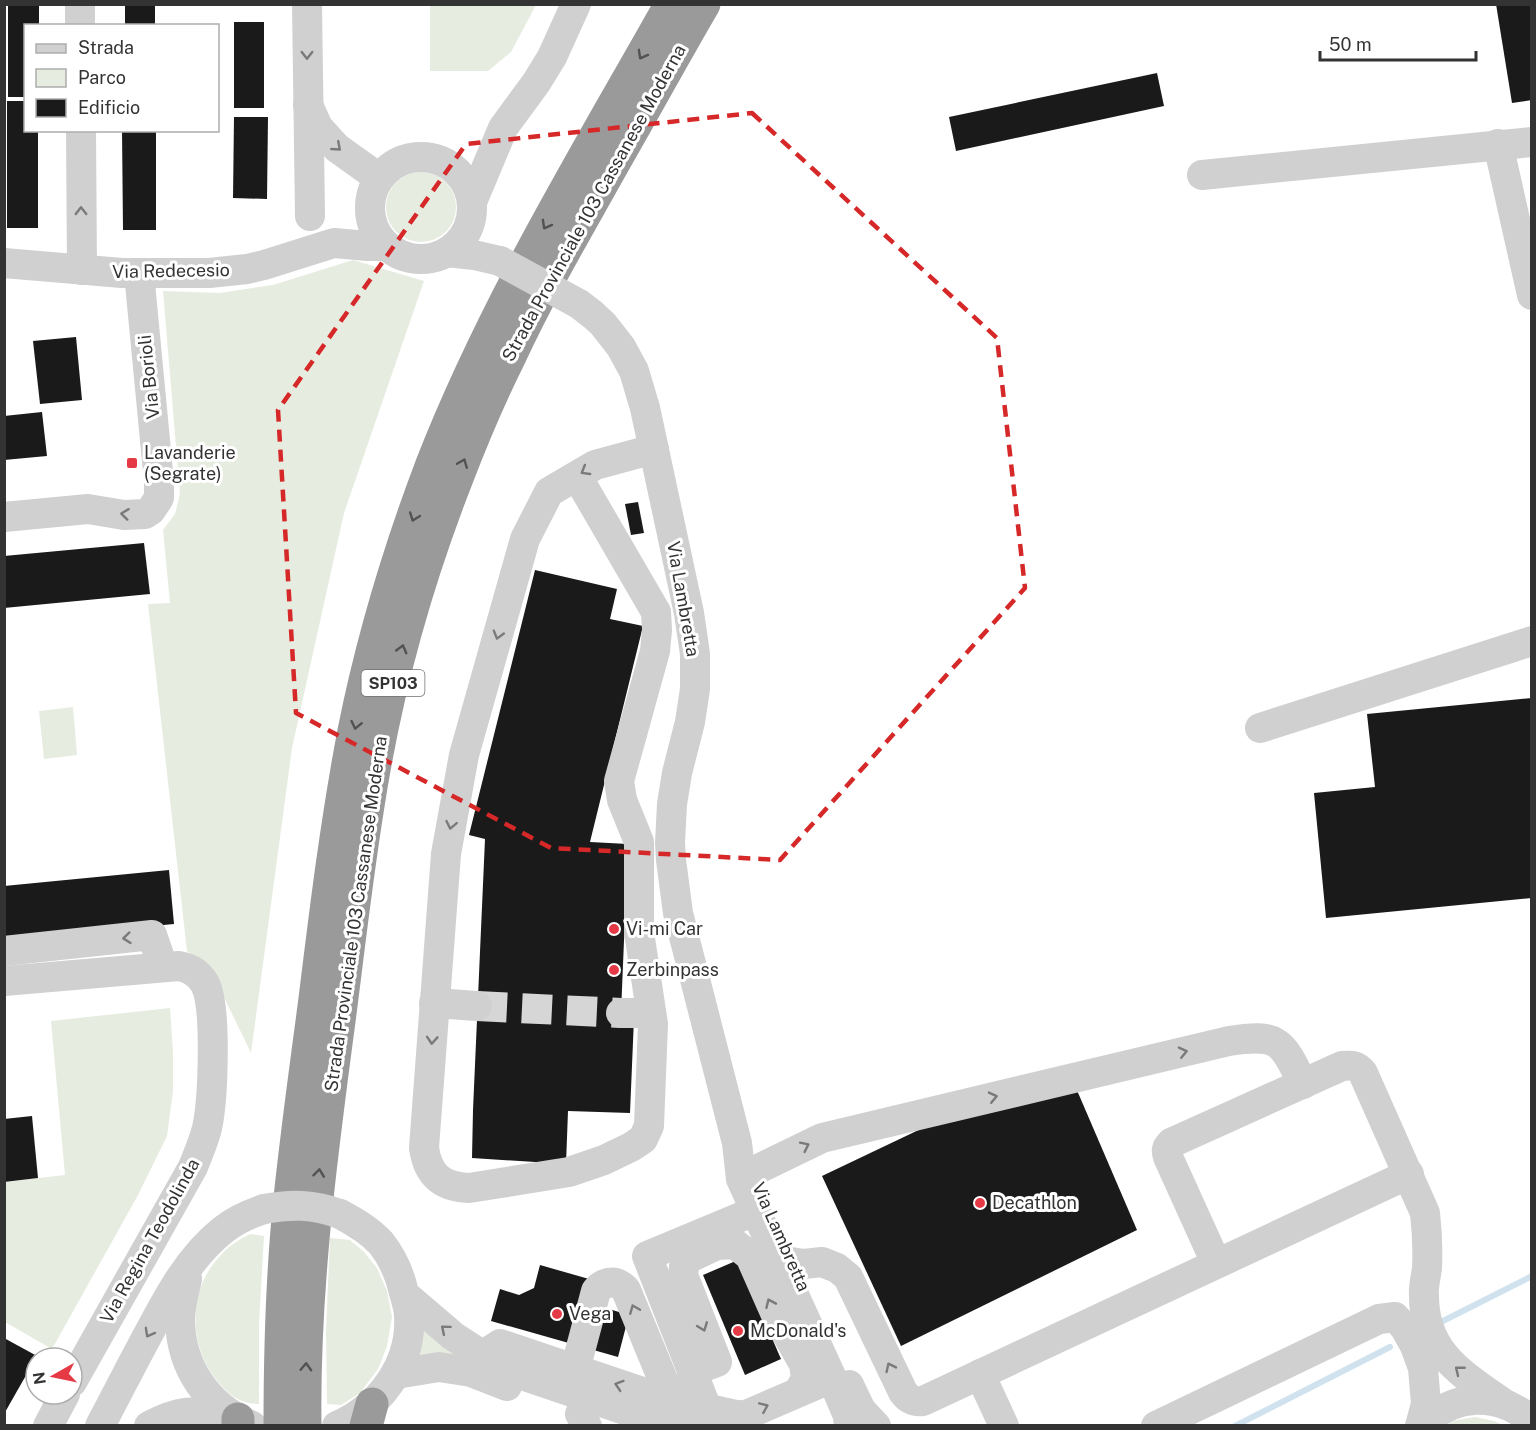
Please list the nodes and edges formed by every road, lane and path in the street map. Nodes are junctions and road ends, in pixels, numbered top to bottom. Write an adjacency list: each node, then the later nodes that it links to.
1 (80, 4): 6 (street)
2 (307, 4): 7 (street, one-way to 7)
3 (576, 4): 8 (street)
4 (671, 4): 64 (highway, Strada Provinciale 103 Cassanese Moderna / SP103, one-way to 64)
5 (704, 4): 65 (highway, Strada Provinciale 103 Cassanese Moderna / SP103, one-way to 5)
6 (80, 24)
7 (308, 105): 14 (street, one-way to 14); 16 (street)
8 (503, 128): 12 (street); 15 (street)
9 (81, 132): 22 (street, one-way to 9)
10 (1532, 142): 11 (street)
11 (1498, 144): 13 (street); 24 (street)
12 (439, 160): 14 (street); 15 (street)
13 (1202, 176)
14 (375, 190): 17 (street); 18 (street)
15 (471, 210): 19 (street); 20 (street, Via Lambretta)
16 (310, 216)
17 (334, 243): 18 (street, Via Redecesio); 23 (street, Via Redecesio)
18 (387, 246): 19 (street)
19 (447, 252): 20 (street, Via Lambretta)
20 (500, 261): 25 (street, Via Lambretta, bridge)
21 (4, 263): 22 (street, Via Redecesio)
22 (82, 270): 23 (street, Via Redecesio)
23 (139, 273): 27 (street, Via Borioli, one-way to 27)
24 (1532, 295)
25 (647, 451): 26 (street, one-way to 26); 38 (street, Via Lambretta)
26 (577, 476): 33 (street, one-way to 33); 36 (street)
27 (4, 517)
28 (1532, 641): 29 (street)
29 (1260, 728)
30 (4, 951): 31 (street, one-way to 30)
31 (171, 967): 32 (street); 47 (street, Via Regina Teodolinda)
32 (4, 981)
33 (434, 1003): 34 (street); 36 (street, one-way to 36)
34 (477, 1006)
35 (621, 1013): 36 (street)
36 (651, 1013)
37 (1303, 1084): 39 (street, one-way to 37); 40 (street); 43 (street)
38 (737, 1143): 39 (street, Via Lambretta); 41 (street, Via Lambretta)
39 (752, 1172): 42 (street, Via Lambretta)
40 (1408, 1174): 43 (street); 55 (street, one-way to 40)
41 (755, 1211): 51 (street); 52 (street, Via Lambretta)
42 (791, 1262): 50 (street, one-way to 42); 69 (street, Via Lambretta)
43 (1216, 1263): 50 (street)
44 (190, 1265): 45 (street, bridge); 60 (street); 62 (street, one-way to 62)
45 (405, 1295): 46 (street, one-way to 45); 49 (street)
46 (482, 1355): 48 (street); 58 (street)
47 (84, 1361)
48 (575, 1370): 58 (street, one-way to 48); 58 (street, one-way to 48)
49 (396, 1374): 56 (street); 59 (street)
50 (980, 1374): 70 (street)
51 (694, 1375): 53 (street, one-way to 51); 57 (street); 58 (street)
52 (831, 1376): 53 (street); 68 (street, Via Lambretta)
53 (798, 1392): 57 (street, one-way to 53)
54 (58, 1406): 61 (street)
55 (1523, 1414): 72 (street)
56 (369, 1415): 66 (street)
57 (700, 1417)
58 (674, 1418)
59 (583, 1420): 67 (street)
60 (239, 1421): 63 (street)
61 (48, 1425)
62 (100, 1425)
63 (149, 1425)
64 (280, 1425)
65 (305, 1425)
66 (338, 1425)
67 (616, 1425)
68 (849, 1425)
69 (876, 1425)
70 (1004, 1425)
71 (1155, 1425): 72 (street)
72 (1421, 1425)

